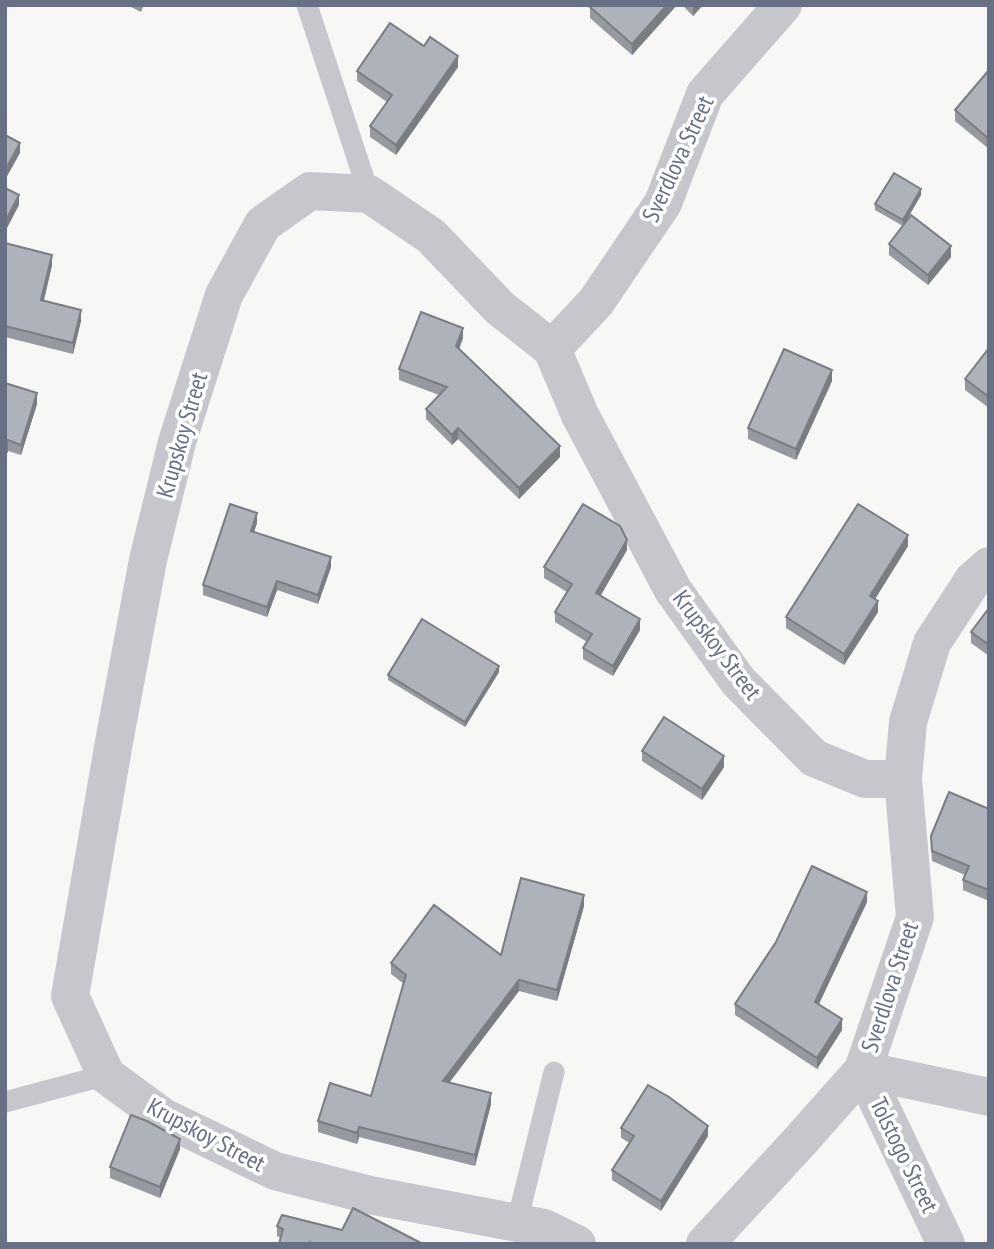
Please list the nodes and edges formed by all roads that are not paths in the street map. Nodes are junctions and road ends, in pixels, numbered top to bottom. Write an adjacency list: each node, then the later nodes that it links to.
1 (307, 5): 3 (lane)
2 (783, 5): 4 (street, Sverdlova Street)
3 (369, 194): 4 (street, Krupskoy Street); 9 (street, Krupskoy Street)
4 (552, 349): 6 (street, Krupskoy Street)
5 (989, 566): 6 (street, Sverdlova Street)
6 (903, 779): 7 (street, Sverdlova Street)
7 (863, 1070): 10 (street, Tolstogo Street); 14 (street, Sverdlova Street); 15 (street, Tolstogo Street)
8 (554, 1072): 12 (lane)
9 (106, 1075): 11 (lane); 12 (street, Krupskoy Street)
10 (989, 1097)
11 (5, 1102)
12 (517, 1222): 13 (street, Krupskoy Street)
13 (577, 1244)
14 (705, 1244)
15 (946, 1244)

